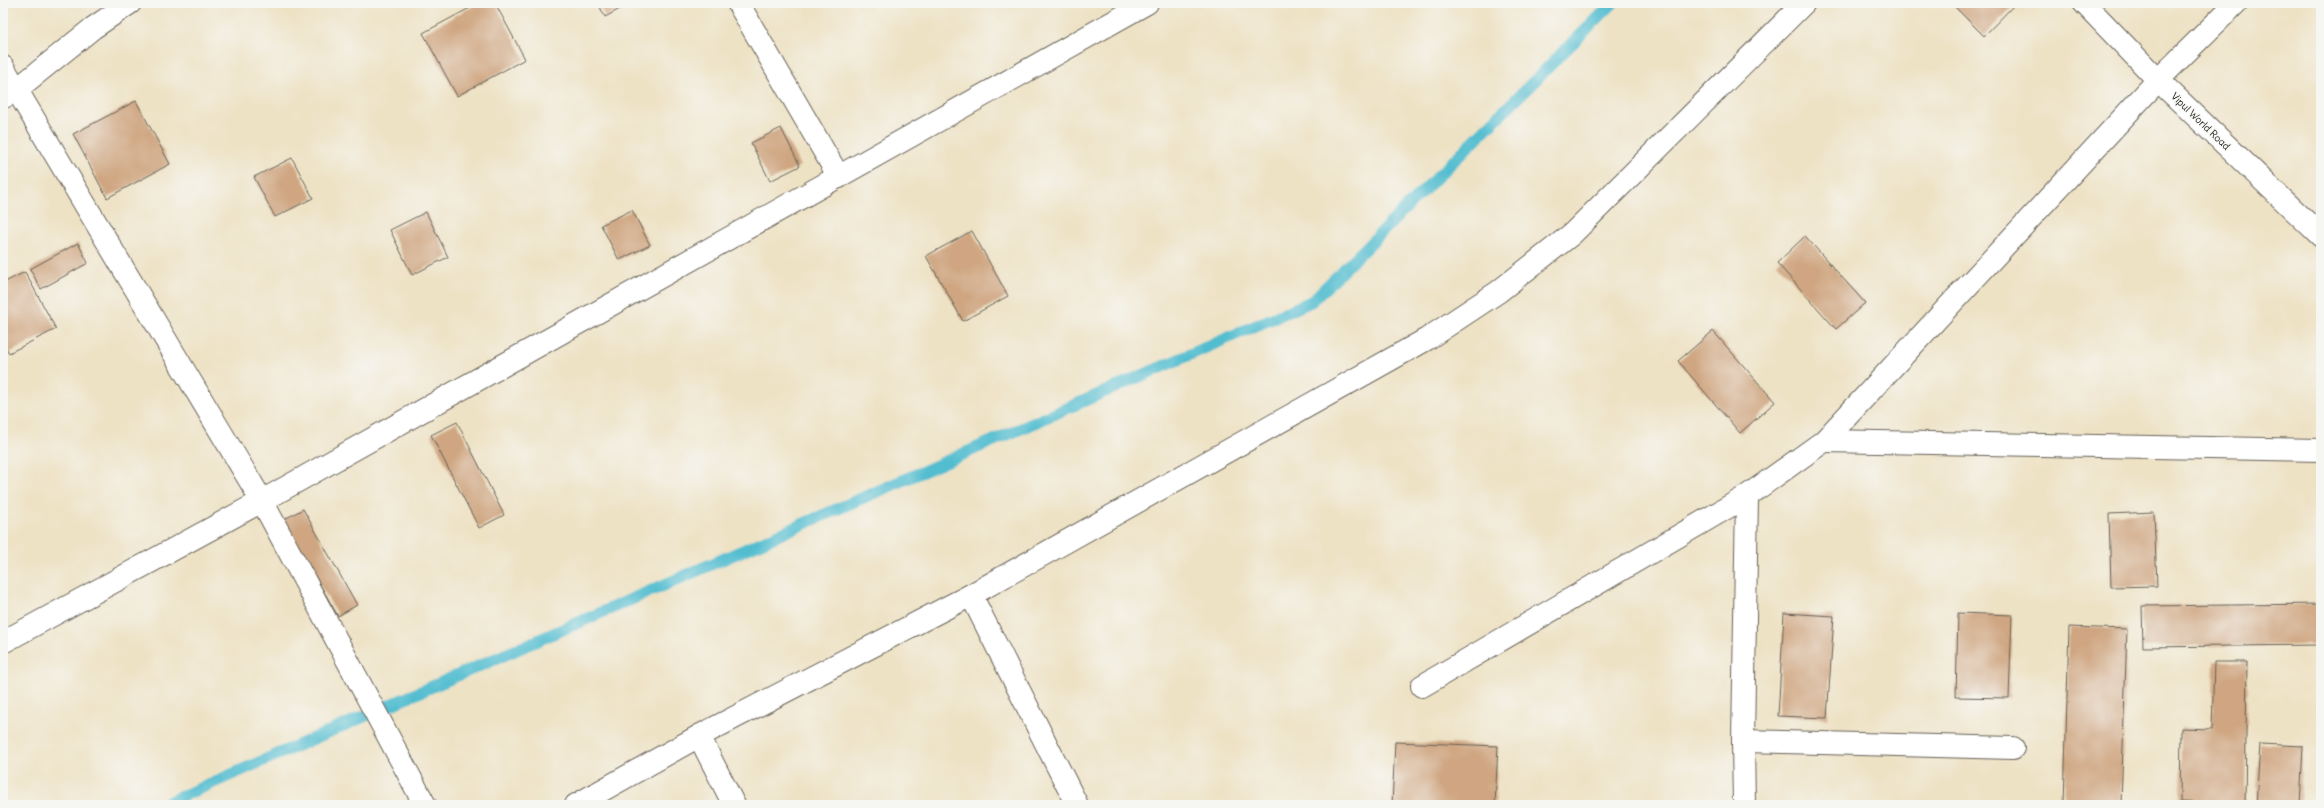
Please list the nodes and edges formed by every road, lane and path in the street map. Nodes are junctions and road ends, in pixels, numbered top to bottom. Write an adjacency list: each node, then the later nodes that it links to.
1 (130, 3): 9 (street)
2 (738, 3): 10 (street)
3 (1148, 3): 10 (street)
4 (1804, 3): 16 (street)
5 (2084, 3): 8 (street, Vipul World Road)
6 (2236, 3): 8 (street)
7 (3, 67): 9 (street)
8 (2158, 80): 11 (street, Vipul World Road); 12 (street)
9 (9, 94): 15 (street)
10 (839, 177): 15 (street)
11 (2321, 236)
12 (1824, 441): 13 (street); 14 (street)
13 (2321, 450)
14 (1747, 496): 18 (street); 20 (street)
15 (262, 501): 17 (street); 22 (street)
16 (971, 595): 19 (street); 25 (street)
17 (3, 642)
18 (1422, 686)
19 (699, 736): 23 (street); 24 (street)
20 (1743, 741): 21 (street); 26 (street)
21 (2013, 748)
22 (425, 805)
23 (576, 805)
24 (734, 805)
25 (1077, 805)
26 (1744, 805)

